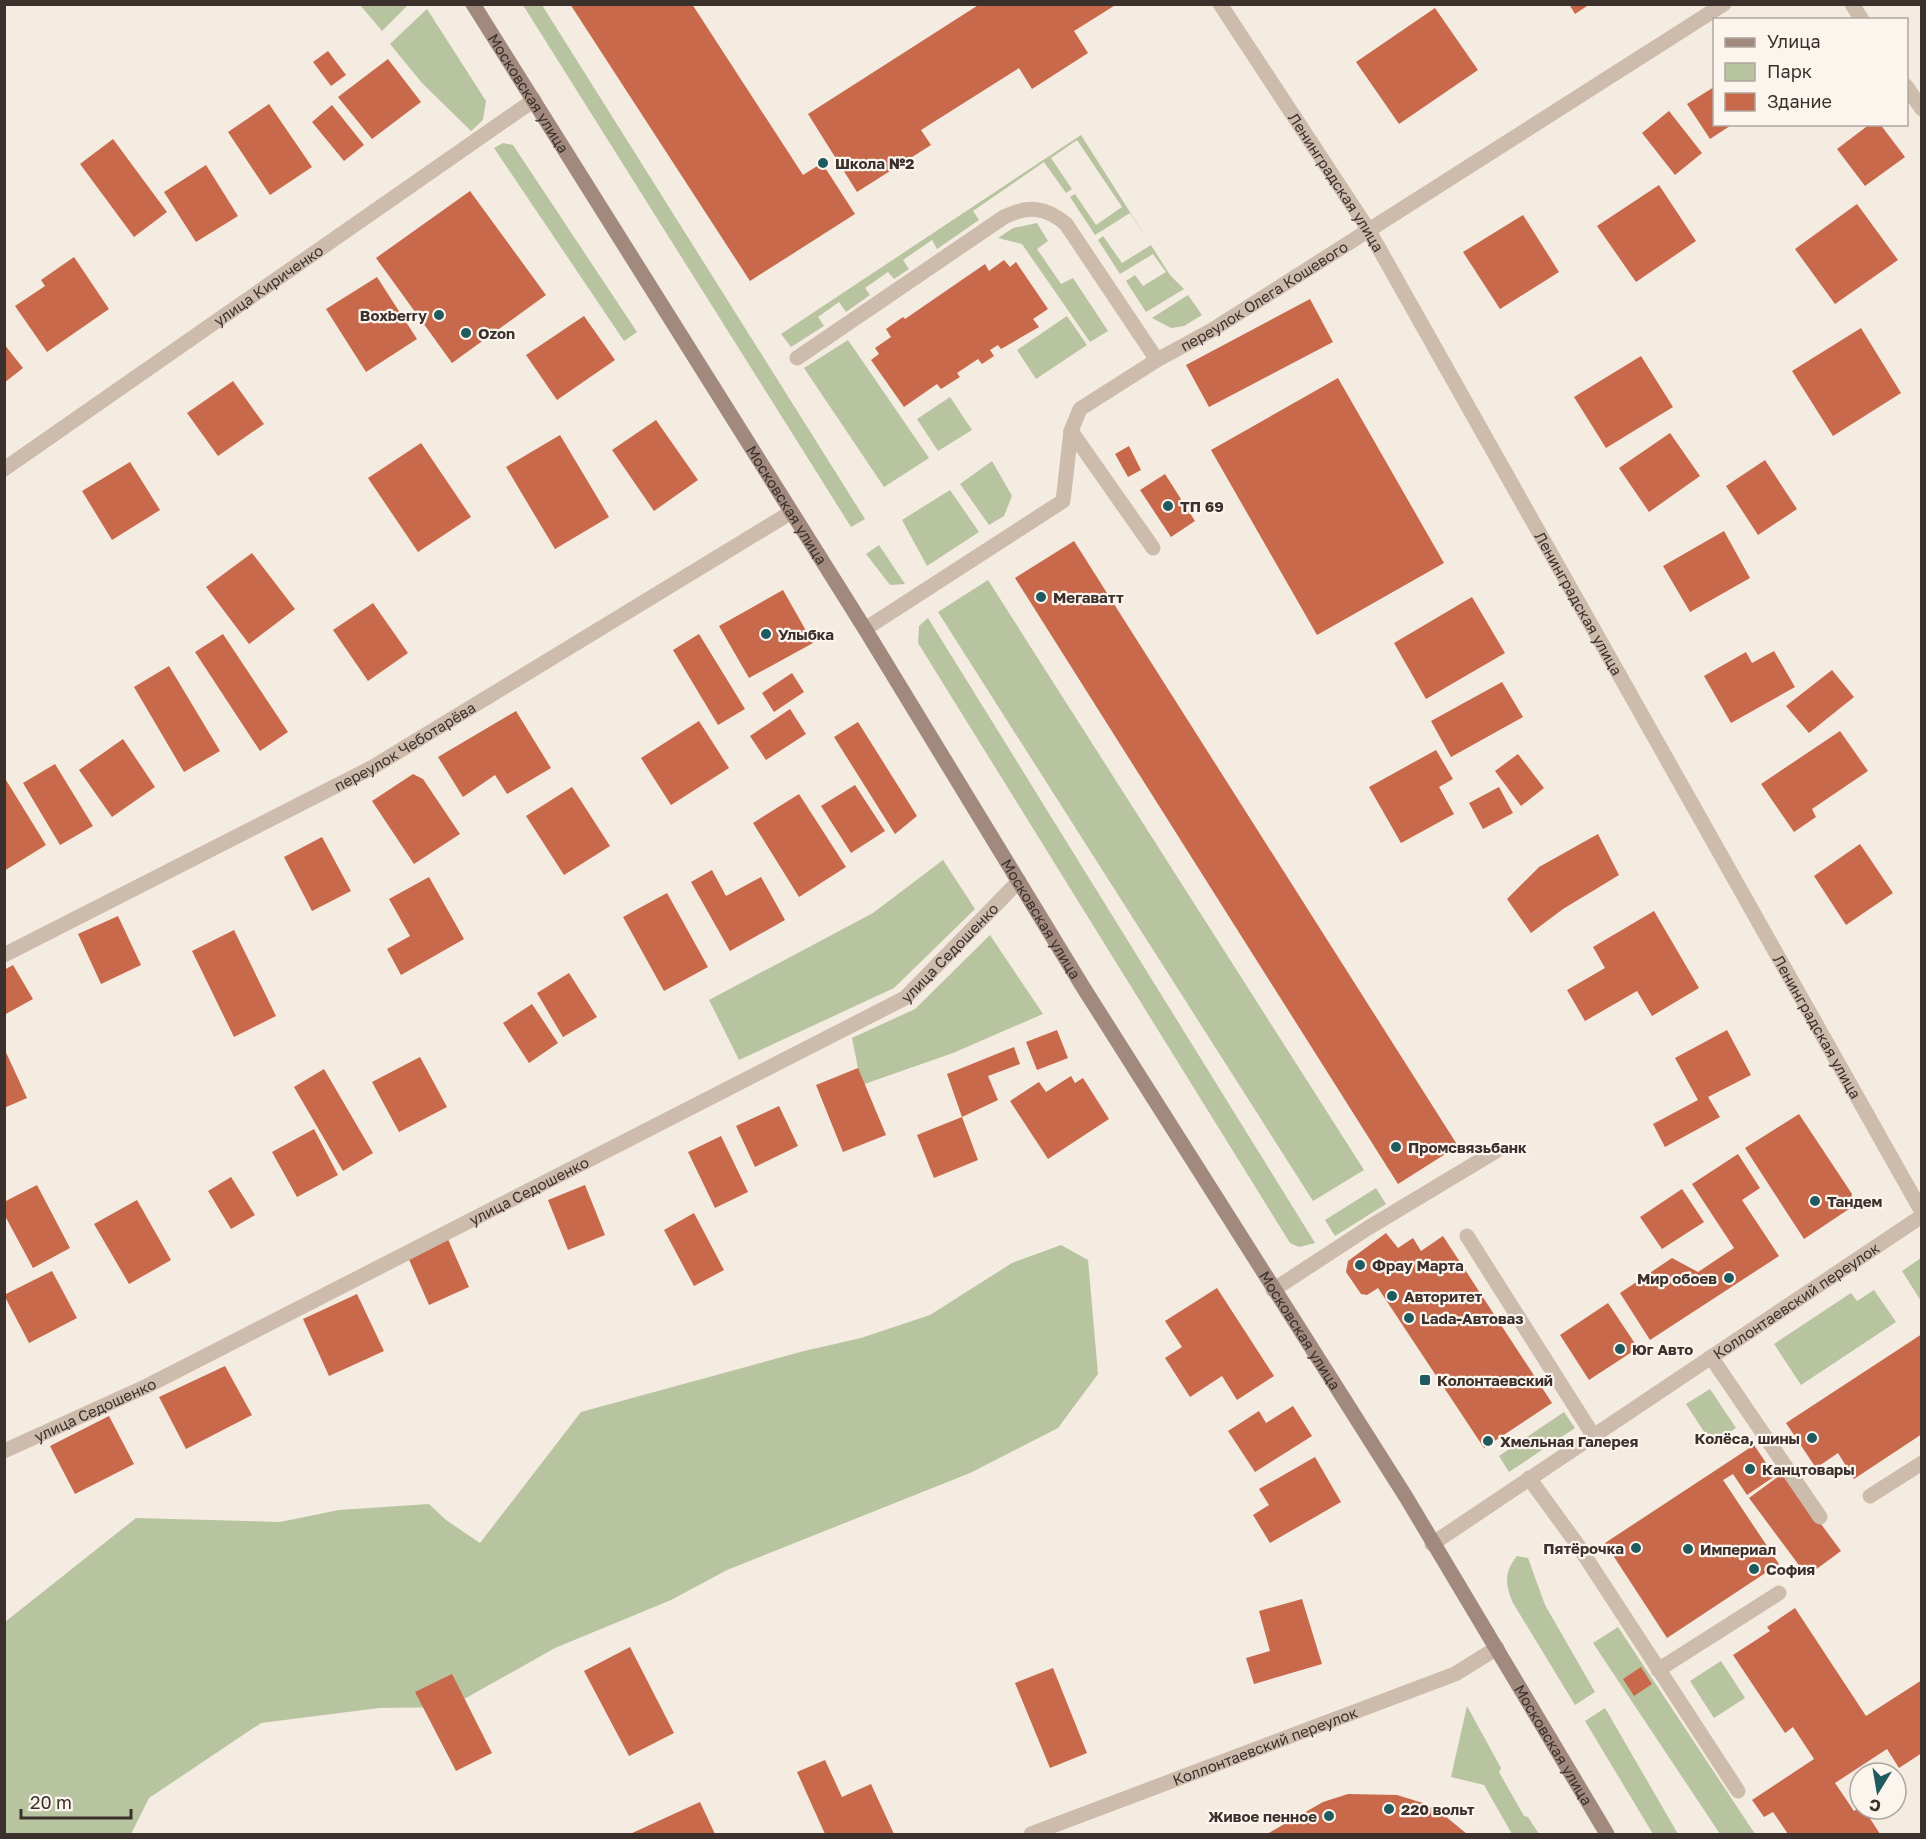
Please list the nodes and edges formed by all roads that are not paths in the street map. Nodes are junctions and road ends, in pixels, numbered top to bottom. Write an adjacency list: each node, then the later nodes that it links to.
1 (473, 4): 7 (main road, Московская улица)
2 (1220, 4): 9 (street, Ленинградская улица)
3 (1724, 4): 9 (street, переулок Олега Кошевого)
4 (1852, 4): 5 (street)
5 (1861, 18)
6 (1908, 89): 8 (street)
7 (534, 100): 13 (street, улица Кириченко); 14 (main road, Московская улица)
8 (1922, 109)
9 (1368, 229): 11 (street, переулок Олега Кошевого); 20 (street, Ленинградская улица)
10 (797, 358): 11 (street)
11 (1157, 360): 12 (street, переулок Олега Кошевого)
12 (1071, 431): 15 (street); 16 (street, переулок Олега Кошевого)
13 (4, 469)
14 (790, 513): 16 (main road, Московская улица); 18 (street, переулок Чеботарёва)
15 (1153, 548)
16 (865, 629): 17 (main road, Московская улица)
17 (1019, 881): 22 (main road, Московская улица); 25 (street, улица Седошенко)
18 (4, 955)
19 (1496, 1151): 22 (street)
20 (1922, 1214): 23 (street, Коллонтаевский переулок)
21 (1467, 1236): 24 (street)
22 (1273, 1290): 30 (main road, Московская улица)
23 (1711, 1357): 24 (street, Коллонтаевский переулок); 29 (street)
24 (1593, 1435): 27 (street, Коллонтаевский переулок)
25 (4, 1451)
26 (1922, 1463): 28 (street)
27 (1529, 1478): 30 (street, Коллонтаевский переулок); 33 (street)
28 (1870, 1497)
29 (1820, 1517)
30 (1432, 1544): 32 (main road, Московская улица)
31 (1779, 1593): 33 (street)
32 (1497, 1648): 35 (street, Коллонтаевский переулок); 36 (main road, Московская улица)
33 (1658, 1670): 34 (street)
34 (1738, 1791)
35 (1031, 1834)
36 (1607, 1834)

